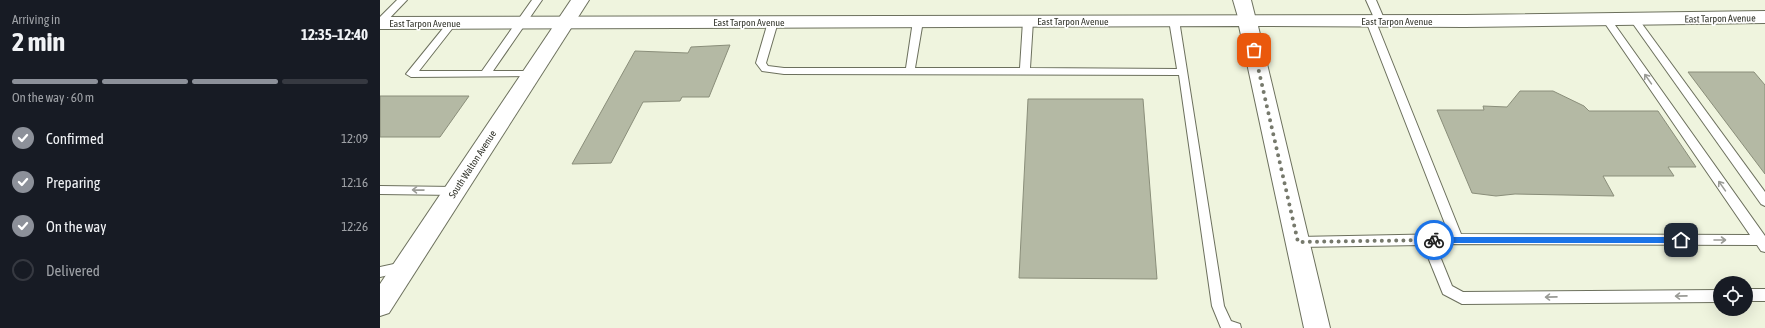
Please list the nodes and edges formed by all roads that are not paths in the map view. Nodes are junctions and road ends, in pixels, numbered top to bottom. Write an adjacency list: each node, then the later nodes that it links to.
1 (402, 0): 15 (lane)
2 (537, 0): 13 (lane)
3 (580, 0): 17 (main road, South Walton Avenue)
4 (1371, 0): 12 (lane)
5 (1244, 10): 8 (main road, East Tarpon Avenue); 12 (main road, East Tarpon Avenue); 28 (main road)
6 (1765, 17): 7 (main road, East Tarpon Avenue)
7 (1634, 19): 9 (main road, East Tarpon Avenue); 25 (lane)
8 (1174, 20): 11 (main road, East Tarpon Avenue); 20 (lane)
9 (1607, 20): 12 (main road, East Tarpon Avenue); 29 (lane, one-way to 9)
10 (918, 21): 11 (main road, East Tarpon Avenue); 14 (main road, East Tarpon Avenue); 18 (lane)
11 (1028, 21): 19 (lane)
12 (1376, 21): 26 (lane)
13 (521, 22): 16 (main road, East Tarpon Avenue); 17 (main road, East Tarpon Avenue); 21 (lane)
14 (773, 22): 17 (main road, East Tarpon Avenue); 18 (lane)
15 (380, 23): 16 (main road, East Tarpon Avenue)
16 (452, 23): 21 (lane)
17 (564, 23): 22 (main road, South Walton Avenue)
18 (910, 71): 19 (lane)
19 (1025, 72): 20 (lane)
20 (1183, 72): 36 (lane)
21 (485, 74): 22 (lane)
22 (531, 74): 24 (main road, South Walton Avenue)
23 (380, 190): 24 (lane, one-way to 23)
24 (455, 190): 30 (main road, South Walton Avenue)
25 (1765, 201)
26 (1457, 239): 27 (lane); 29 (lane, one-way to 29)
27 (1427, 240): 28 (lane); 33 (lane, one-way to 27)
28 (1298, 242): 37 (main road)
29 (1763, 244)
30 (405, 267): 31 (lane); 35 (main road, South Walton Avenue)
31 (380, 272)
32 (1765, 295): 34 (lane)
33 (1713, 296)
34 (1753, 296)
35 (380, 305)
36 (1235, 328)
37 (1317, 328)

